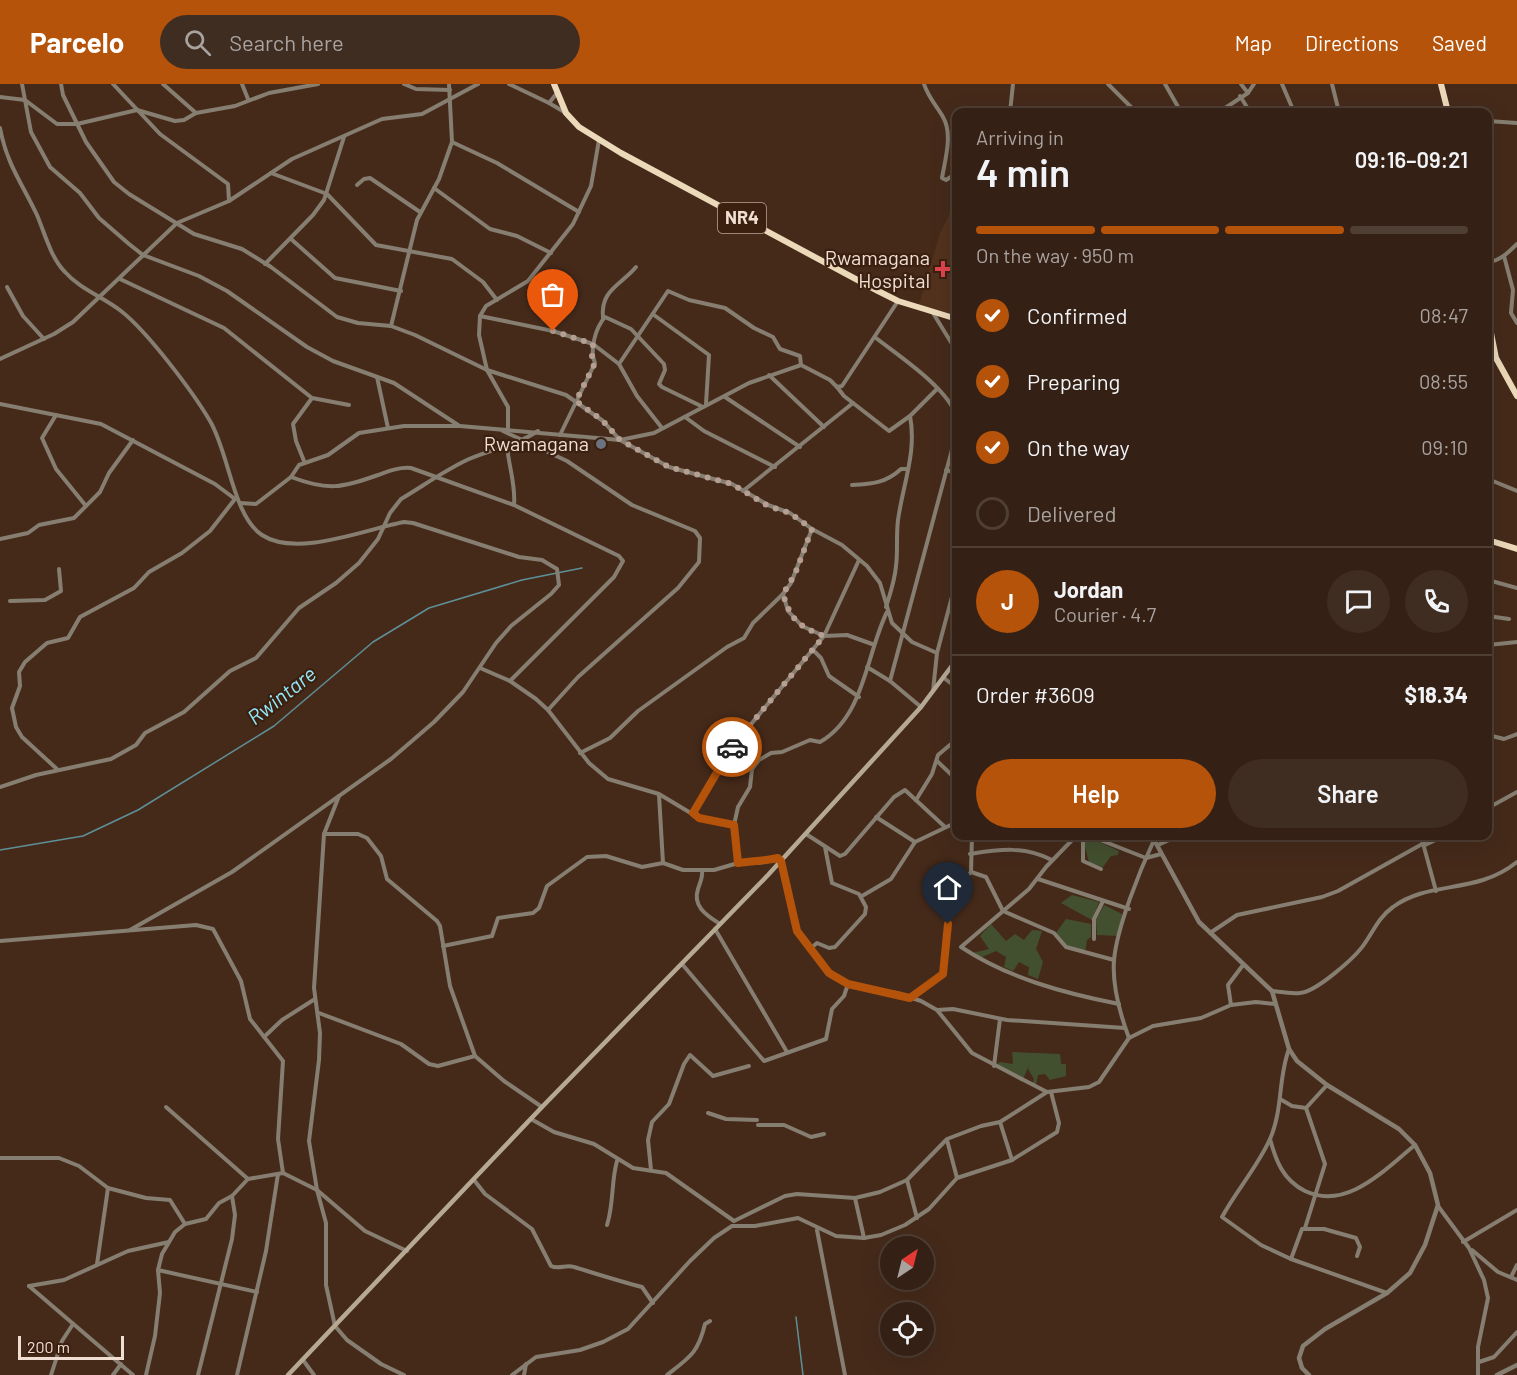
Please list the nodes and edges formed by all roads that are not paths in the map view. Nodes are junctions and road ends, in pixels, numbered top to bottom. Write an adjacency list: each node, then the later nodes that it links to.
1 (22, 84): 29 (street)
2 (61, 84): 45 (street)
3 (113, 84): 40 (street)
4 (163, 84): 41 (street)
5 (242, 84): 28 (street)
6 (318, 84): 28 (street)
7 (404, 84): 23 (street)
8 (436, 84): 23 (street)
9 (449, 84): 22 (street)
10 (478, 84): 30 (street)
11 (509, 84): 31 (street)
12 (554, 84): 24 (highway, NR4)
13 (924, 84): 51 (street)
14 (1013, 84): 32 (street)
15 (1108, 84): 33 (street)
16 (1165, 84): 34 (street)
17 (1241, 84): 25 (street)
18 (1254, 84): 25 (street)
19 (1282, 84): 37 (street)
20 (1332, 84): 38 (street)
21 (1441, 84): 39 (highway)
22 (450, 90): 23 (street); 30 (street)
23 (440, 91)
24 (557, 93): 31 (street); 42 (highway, NR4)
25 (1248, 93): 26 (street)
26 (1240, 96): 35 (street); 36 (street)
27 (0, 97): 29 (street)
28 (248, 99): 41 (street)
29 (25, 100): 45 (street); 63 (street)
30 (451, 100): 47 (street); 49 (street)
31 (549, 103): 42 (street)
32 (1010, 108)
33 (1132, 108)
34 (1179, 108)
35 (1224, 108)
36 (1248, 108)
37 (1292, 108)
38 (1338, 108)
39 (1447, 108)
40 (137, 110): 41 (street); 45 (street); 55 (street)
41 (196, 113)
42 (566, 113): 48 (highway, NR4)
43 (1492, 121): 44 (street)
44 (1517, 123)
45 (77, 124): 58 (street)
46 (0, 128): 72 (street)
47 (344, 136): 50 (street); 54 (street)
48 (599, 140): 57 (street); 74 (highway, NR4)
49 (452, 142): 53 (street); 57 (street)
50 (271, 173): 54 (street); 55 (street)
51 (952, 176)
52 (357, 185): 56 (street)
53 (434, 188): 56 (street); 62 (street)
54 (327, 194): 59 (street); 61 (street)
55 (229, 201): 58 (street)
56 (420, 212): 61 (street)
57 (579, 212): 62 (street)
58 (177, 223): 63 (street); 66 (street)
59 (291, 239): 66 (street); 70 (street)
60 (1517, 244): 64 (street)
61 (410, 250): 70 (street); 73 (street)
62 (551, 253): 73 (street)
63 (143, 255): 68 (street); 93 (street)
64 (1504, 256): 65 (street); 71 (street)
65 (1492, 260)
66 (265, 264): 81 (street)
67 (636, 267): 78 (street)
68 (120, 279): 72 (street); 98 (street)
69 (7, 286): 82 (street)
70 (401, 291): 81 (street)
71 (1515, 294): 80 (street)
72 (101, 298): 88 (street); 133 (street)
73 (496, 300): 77 (street)
74 (898, 301): 75 (highway, NR4); 84 (street)
75 (933, 313): 79 (highway, NR4); 87 (street)
76 (654, 315): 83 (street); 90 (street); 103 (street)
77 (480, 316): 86 (street); 91 (street)
78 (603, 318): 83 (street); 86 (street)
79 (952, 318)
80 (1517, 323)
81 (392, 326): 91 (street)
82 (52, 337)
83 (639, 337): 89 (street); 103 (street)
84 (876, 338): 94 (street); 95 (street)
85 (1492, 338): 96 (highway)
86 (593, 344): 89 (street); 99 (street)
87 (952, 344)
88 (0, 359)
89 (619, 364): 111 (street)
90 (801, 365): 92 (street); 94 (street)
91 (486, 370): 99 (street); 112 (street)
92 (769, 375): 97 (street); 109 (street)
93 (377, 376): 108 (street); 110 (street)
94 (837, 387): 100 (street)
95 (937, 389): 104 (street); 106 (street)
96 (1517, 396)
97 (725, 397): 103 (street); 120 (street)
98 (312, 398): 102 (street); 122 (street)
99 (576, 401): 115 (street); 118 (street)
100 (853, 403): 106 (street); 109 (street)
101 (0, 404): 105 (street)
102 (348, 405)
103 (703, 405): 107 (street)
104 (952, 407)
105 (56, 415): 116 (street); 135 (street)
106 (910, 416): 124 (street)
107 (685, 417): 111 (street); 123 (street)
108 (460, 426): 110 (street); 113 (street)
109 (824, 427): 120 (street)
110 (388, 428): 122 (street)
111 (662, 428): 118 (street)
112 (508, 430): 113 (street); 114 (street)
113 (502, 431): 117 (street)
114 (538, 431): 115 (street); 117 (street)
115 (560, 435): 118 (street)
116 (133, 440): 133 (street); 135 (street)
117 (524, 440): 119 (street); 168 (street)
118 (620, 440): 132 (street)
119 (507, 444): 128 (street); 134 (street)
120 (800, 447): 123 (street)
121 (952, 449): 125 (street)
122 (304, 461): 127 (street)
123 (775, 467): 132 (street)
124 (907, 469): 130 (street); 148 (street)
125 (946, 470): 126 (street); 151 (street)
126 (952, 472)
127 (291, 477): 128 (street); 133 (street)
128 (439, 477): 134 (street); 136 (street)
129 (1492, 481): 131 (street)
130 (852, 484)
131 (1517, 490)
132 (743, 491): 137 (street)
133 (238, 501): 136 (street); 175 (street)
134 (514, 505): 162 (street)
135 (86, 506): 138 (street)
136 (386, 526): 160 (street); 175 (street)
137 (812, 529): 141 (street); 145 (street)
138 (0, 539)
139 (1492, 541): 140 (highway)
140 (1517, 549)
141 (860, 560): 148 (street); 152 (street)
142 (59, 569): 147 (street)
143 (1492, 581): 144 (street)
144 (1517, 588)
145 (783, 594): 152 (street); 173 (street)
146 (952, 597): 157 (street)
147 (10, 601)
148 (886, 610): 151 (street); 154 (street)
149 (1492, 617): 150 (street)
150 (1509, 619)
151 (902, 634): 157 (street); 163 (street)
152 (824, 636): 154 (street); 156 (street)
153 (1517, 642): 155 (street)
154 (872, 644): 159 (street)
155 (1492, 645)
156 (813, 650): 166 (street); 183 (street)
157 (937, 653): 165 (street)
158 (952, 666): 161 (main road)
159 (867, 667): 163 (street); 166 (street)
160 (480, 668): 162 (street); 180 (street)
161 (944, 678): 164 (street); 165 (main road)
162 (510, 681): 168 (street)
163 (890, 681): 167 (street)
164 (952, 684)
165 (933, 693): 167 (main road)
166 (859, 697): 186 (street)
167 (921, 707): 172 (main road)
168 (548, 710): 173 (street)
169 (1517, 734): 170 (street)
170 (1492, 736)
171 (952, 743): 174 (street)
172 (884, 748): 189 (main road); 200 (street)
173 (580, 753): 179 (street)
174 (937, 761): 176 (street); 181 (street)
175 (58, 770): 177 (street)
176 (952, 775)
177 (0, 787)
178 (1517, 792): 182 (street)
179 (658, 794): 183 (street); 207 (street)
180 (339, 796): 188 (street); 221 (street)
181 (916, 800): 184 (street); 187 (street)
182 (1492, 806)
183 (693, 813): 186 (street)
184 (876, 817): 197 (street); 199 (street)
185 (952, 824): 187 (street)
186 (734, 825): 208 (street)
187 (945, 827): 197 (street)
188 (324, 834): 225 (street); 233 (street)
189 (806, 834): 199 (street); 200 (main road)
190 (972, 840): 201 (street)
191 (1072, 840): 205 (street)
192 (1083, 840): 209 (street)
193 (1100, 840): 203 (street)
194 (1155, 840): 202 (street); 203 (street)
195 (1422, 840): 198 (street)
196 (1436, 840): 198 (street)
197 (915, 842): 214 (street)
198 (1424, 843): 213 (street); 222 (street)
199 (825, 847): 214 (street)
200 (792, 848): 204 (main road); 215 (street)
201 (970, 854): 205 (street); 211 (street)
202 (1161, 854): 203 (street); 222 (street)
203 (1146, 858): 217 (street)
204 (781, 861): 208 (street); 215 (main road); 226 (street)
205 (1052, 861): 212 (street)
206 (1517, 862): 213 (street)
207 (663, 863): 210 (street); 225 (street)
208 (738, 863): 210 (street)
209 (1101, 869)
210 (702, 870): 219 (street)
211 (971, 872): 218 (street); 232 (street)
212 (1038, 879): 216 (street); 218 (street)
213 (1436, 891): 231 (street)
214 (861, 896): 226 (street)
215 (743, 901): 219 (main road)
216 (1103, 901): 217 (street); 223 (street)
217 (1129, 909): 227 (street)
218 (1004, 911): 227 (street); 234 (street)
219 (720, 924): 220 (main road)
220 (715, 929): 228 (main road); 244 (street)
221 (130, 930): 224 (street); 241 (street)
222 (1210, 933): 229 (street)
223 (1094, 939)
224 (0, 941)
225 (443, 946): 245 (street)
226 (811, 948): 230 (street)
227 (1114, 960): 234 (street)
228 (682, 964): 244 (street); 252 (main road)
229 (1243, 965): 231 (street); 236 (street)
230 (848, 984): 232 (street); 244 (street)
231 (1272, 991): 235 (street)
232 (910, 998): 237 (street)
233 (315, 999): 238 (street); 241 (street)
234 (1119, 1004): 240 (street)
235 (1275, 1004): 236 (street); 243 (street)
236 (1231, 1005): 242 (street)
237 (937, 1010): 239 (street); 247 (street)
238 (318, 1013): 245 (street); 271 (street)
239 (1000, 1019): 240 (street); 247 (street)
240 (1125, 1028): 242 (street)
241 (264, 1037): 265 (street)
242 (1129, 1038): 249 (street)
243 (1289, 1049): 248 (street); 250 (street)
244 (787, 1052)
245 (475, 1056): 252 (street)
246 (749, 1066): 264 (street)
247 (994, 1066): 249 (street)
248 (1327, 1085): 253 (street); 260 (street)
249 (1049, 1092): 256 (street); 262 (street)
250 (1280, 1099): 253 (street); 259 (street)
251 (166, 1107): 267 (street)
252 (542, 1107): 255 (main road)
253 (1306, 1108): 272 (street)
254 (708, 1113): 257 (street)
255 (531, 1119): 263 (street); 268 (main road)
256 (1000, 1122): 258 (street); 262 (street)
257 (824, 1134)
258 (947, 1139): 266 (street); 269 (street)
259 (1270, 1139): 272 (street); 288 (street)
260 (1415, 1145): 272 (street); 275 (street)
261 (0, 1158): 270 (street)
262 (1012, 1160): 266 (street)
263 (617, 1161): 264 (street); 279 (street)
264 (651, 1170): 274 (street)
265 (281, 1174): 267 (street); 271 (street); 295 (street)
266 (957, 1178): 277 (street)
267 (248, 1179): 273 (street)
268 (474, 1180): 286 (main road); 297 (street)
269 (907, 1180): 274 (street); 277 (street)
270 (108, 1188): 278 (street); 289 (street)
271 (317, 1190): 286 (street); 300 (street)
272 (1314, 1195): 280 (street)
273 (232, 1196): 278 (street); 294 (street)
274 (855, 1198): 282 (street)
275 (1438, 1205): 284 (street); 296 (street)
276 (1517, 1210): 284 (street)
277 (917, 1218): 282 (street)
278 (185, 1224): 283 (street)
279 (607, 1225)
280 (1305, 1228): 287 (street); 288 (street)
281 (817, 1229): 282 (street); 297 (street); 319 (street)
282 (864, 1238)
283 (170, 1242): 289 (street); 291 (street)
284 (1463, 1242): 285 (street)
285 (1469, 1248): 292 (street); 303 (street)
286 (407, 1251): 300 (main road)
287 (1357, 1256)
288 (1291, 1259): 296 (street)
289 (97, 1265): 299 (street)
290 (1517, 1265): 292 (street)
291 (158, 1270): 294 (street); 310 (street)
292 (1511, 1277): 293 (street)
293 (1517, 1280)
294 (220, 1284): 295 (street); 311 (street)
295 (257, 1292): 312 (street)
296 (1388, 1293): 320 (street)
297 (653, 1304): 305 (street)
298 (710, 1321): 318 (street)
299 (73, 1324): 304 (street); 307 (street)
300 (335, 1326): 302 (main road); 315 (street)
301 (1517, 1332): 303 (street)
302 (303, 1360): 313 (main road); 314 (street)
303 (1479, 1362): 321 (street)
304 (120, 1364): 308 (street); 309 (street)
305 (526, 1364): 316 (street); 317 (street)
306 (1517, 1365): 322 (street)
307 (51, 1375)
308 (113, 1375)
309 (133, 1375)
310 (146, 1375)
311 (198, 1375)
312 (237, 1375)
313 (288, 1375)
314 (314, 1375)
315 (404, 1375)
316 (512, 1375)
317 (524, 1375)
318 (667, 1375)
319 (845, 1375)
320 (1309, 1375)
321 (1478, 1375)
322 (1497, 1375)

